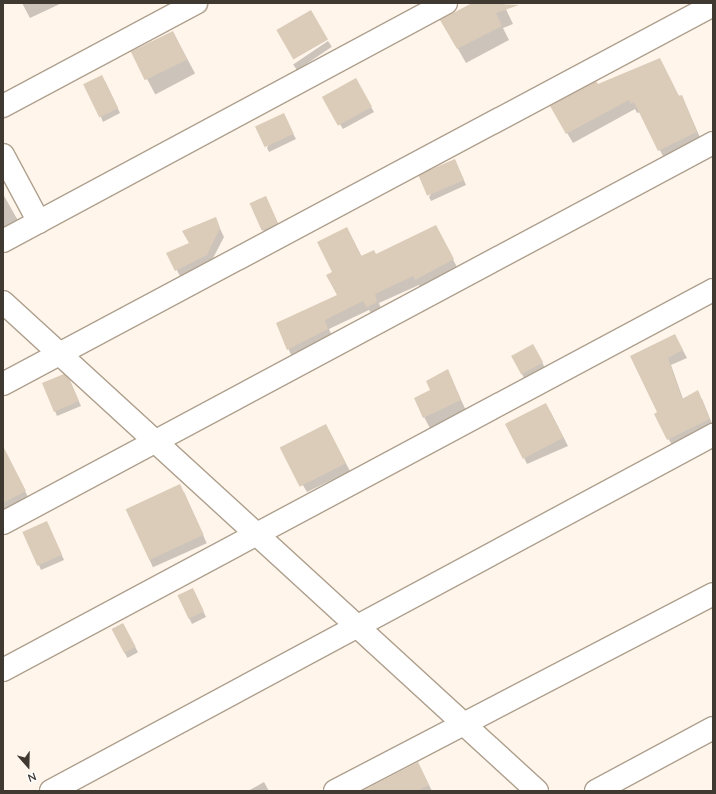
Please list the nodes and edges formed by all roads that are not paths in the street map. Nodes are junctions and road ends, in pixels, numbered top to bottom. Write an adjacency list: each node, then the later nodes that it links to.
1 (196, 3): 4 (street)
2 (446, 3): 7 (street)
3 (713, 5): 11 (street)
4 (3, 106)
5 (713, 143): 14 (street)
6 (3, 155): 7 (street)
7 (39, 222): 8 (street)
8 (3, 241)
9 (713, 290): 16 (street)
10 (3, 302): 11 (street)
11 (60, 354): 12 (street); 14 (street)
12 (3, 384)
13 (713, 435): 18 (street)
14 (156, 442): 15 (street); 16 (street)
15 (3, 523)
16 (257, 534): 18 (street); 19 (street)
17 (713, 594): 20 (street)
18 (357, 627): 20 (street); 22 (street)
19 (3, 670)
20 (462, 723): 23 (street); 24 (street)
21 (713, 728): 25 (street)
22 (51, 791)
23 (335, 791)
24 (537, 791)
25 (596, 791)

